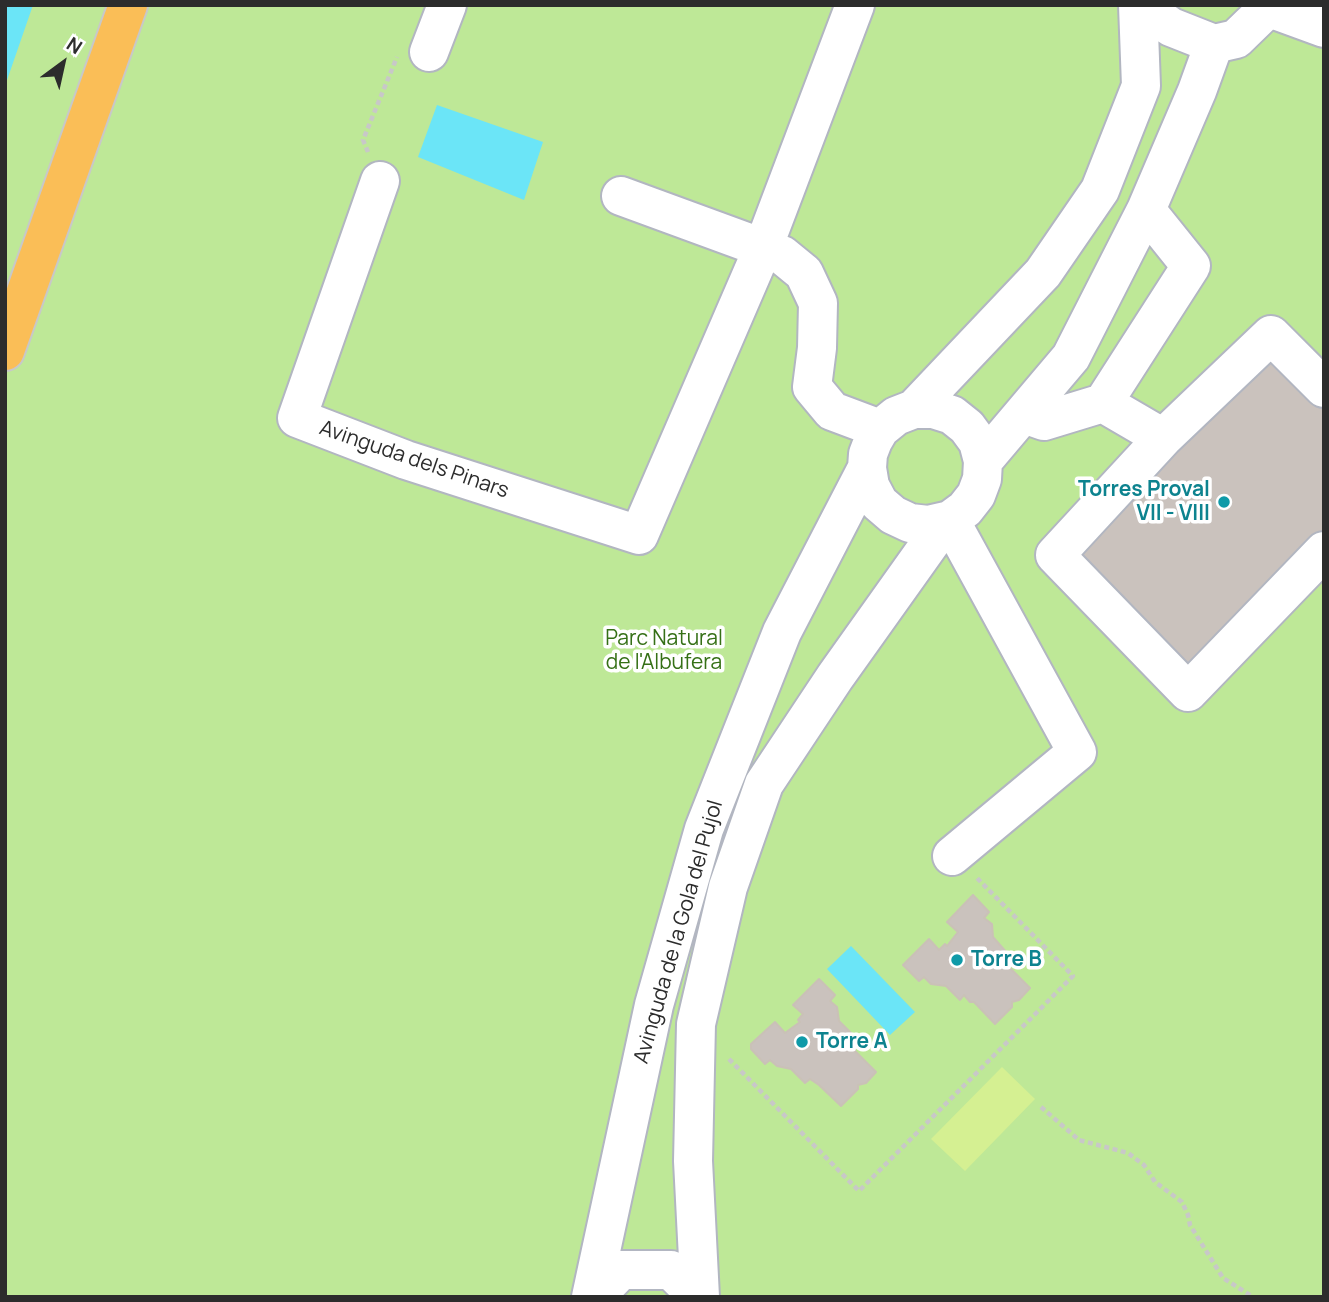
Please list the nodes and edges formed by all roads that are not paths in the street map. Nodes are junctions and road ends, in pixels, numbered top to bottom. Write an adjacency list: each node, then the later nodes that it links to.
1 (128, 5): 13 (main road)
2 (447, 5): 8 (street)
3 (855, 5): 12 (street, Avinguda dels Pinars)
4 (1139, 5): 7 (street); 16 (street)
5 (1267, 6): 6 (street); 7 (street)
6 (1324, 28)
7 (1214, 44): 11 (street)
8 (429, 52)
9 (380, 181): 12 (street, Avinguda dels Pinars)
10 (621, 196): 12 (street)
11 (1146, 210): 15 (street); 17 (street)
12 (763, 248): 18 (street)
13 (5, 351)
14 (1324, 388): 19 (street)
15 (1102, 403): 17 (street); 19 (street)
16 (914, 409): 18 (street); 20 (street)
17 (1024, 414): 20 (street)
18 (880, 429): 21 (street)
19 (1163, 438): 23 (street)
20 (984, 461): 22 (street)
21 (867, 468): 22 (street); 25 (street, Avinguda de la Gola del Pujol)
22 (948, 520): 24 (street); 26 (street, Avinguda de la Gola del Pujol)
23 (1324, 551)
24 (959, 862)
25 (593, 1297): 26 (street)
26 (699, 1297)

